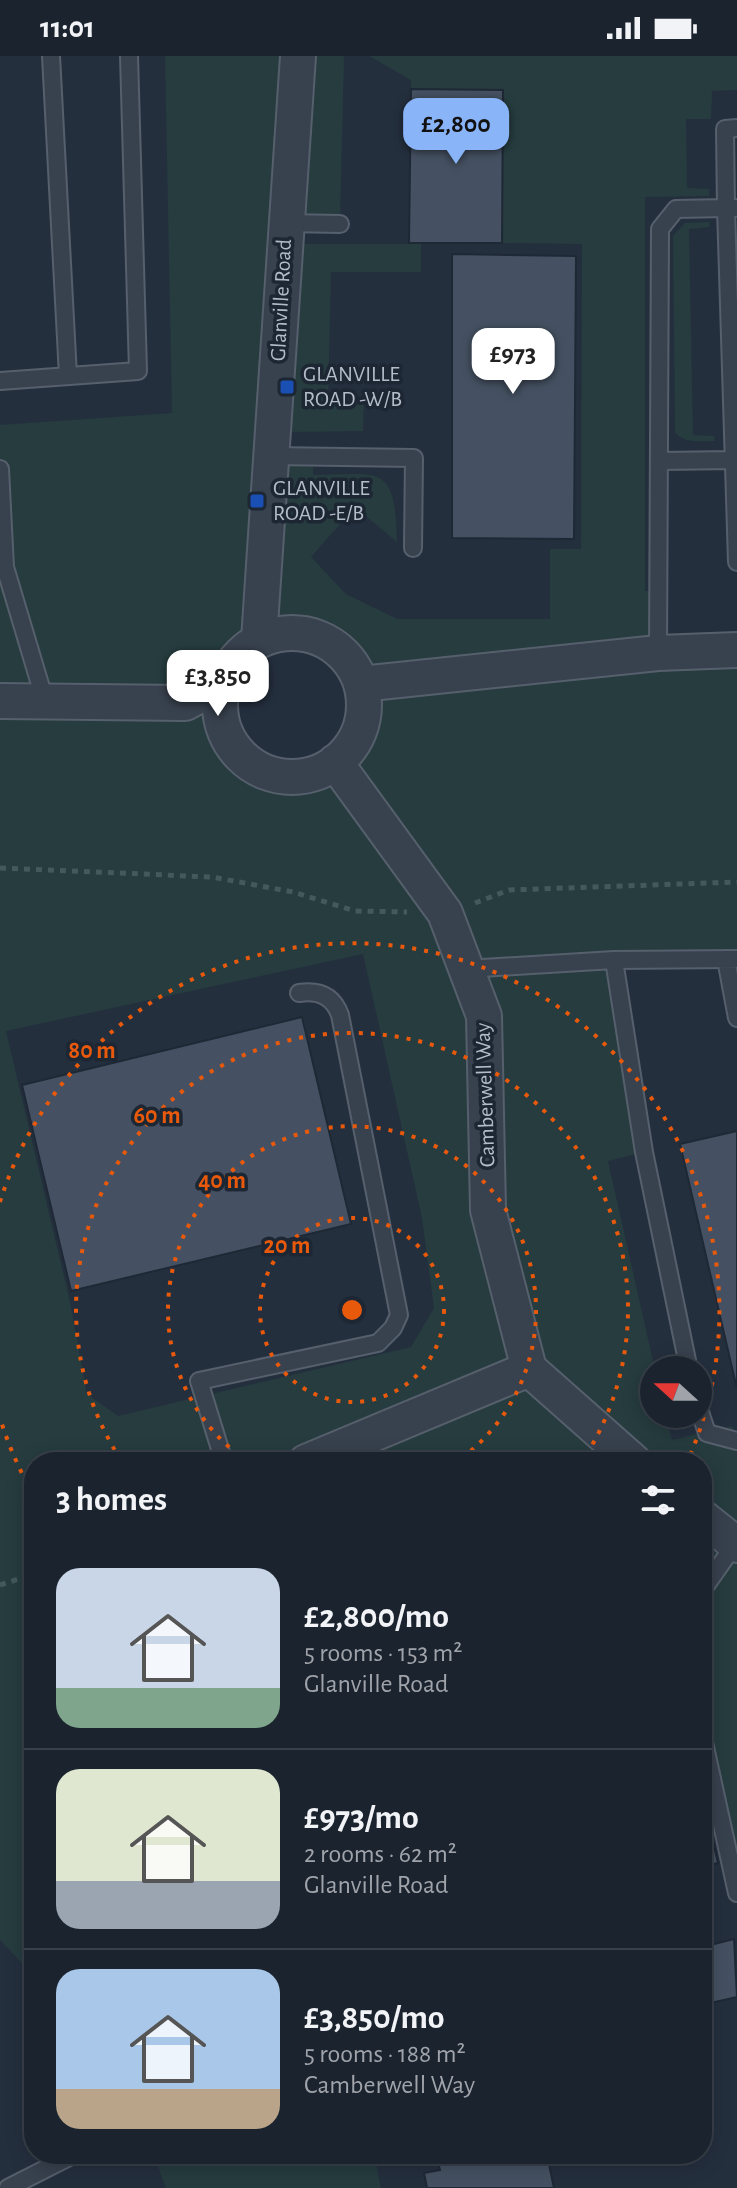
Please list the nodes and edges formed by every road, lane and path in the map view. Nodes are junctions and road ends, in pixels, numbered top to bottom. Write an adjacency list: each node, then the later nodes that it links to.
1 (51, 56): 8 (lane)
2 (129, 56): 8 (lane)
3 (298, 56): 6 (street, Glanville Road)
4 (737, 128): 5 (lane)
5 (732, 208): 11 (lane); 12 (lane)
6 (286, 223): 7 (lane); 10 (street, Glanville Road)
7 (340, 224)
8 (68, 376): 9 (lane)
9 (0, 381)
10 (272, 456): 14 (lane); 16 (street, Glanville Road)
11 (733, 460): 12 (lane); 15 (lane)
12 (660, 461): 18 (lane)
13 (0, 469): 22 (lane)
14 (413, 548)
15 (737, 562)
16 (259, 640): 19 (street); 20 (street)
17 (737, 650): 18 (street)
18 (658, 653): 20 (street)
19 (223, 682): 23 (street); 24 (street)
20 (361, 684): 25 (street)
21 (0, 701): 22 (street)
22 (45, 701): 23 (street)
23 (185, 703): 24 (street)
24 (224, 728): 25 (street)
25 (335, 762): 28 (street, Camberwell Way)
26 (0, 868): 28 (path)
27 (737, 882): 28 (path)
28 (445, 913): 31 (street, Camberwell Way)
29 (732, 959): 30 (lane); 33 (lane)
30 (614, 960): 31 (lane); 34 (lane)
31 (466, 969): 35 (street, Camberwell Way)
32 (299, 993): 38 (lane)
33 (737, 1018)
34 (686, 1356)
35 (529, 1369): 39 (street); 40 (street)
36 (705, 1428): 37 (lane)
37 (737, 1441)
38 (221, 1452)
39 (330, 1452)
40 (623, 1452)
41 (712, 1525): 42 (street)
42 (736, 1544): 44 (lane)
43 (24, 1577): 45 (path)
44 (712, 1577)
45 (0, 1585)
46 (712, 1779): 47 (lane)
47 (737, 1893)
48 (55, 2164): 49 (lane)
49 (8, 2188)

